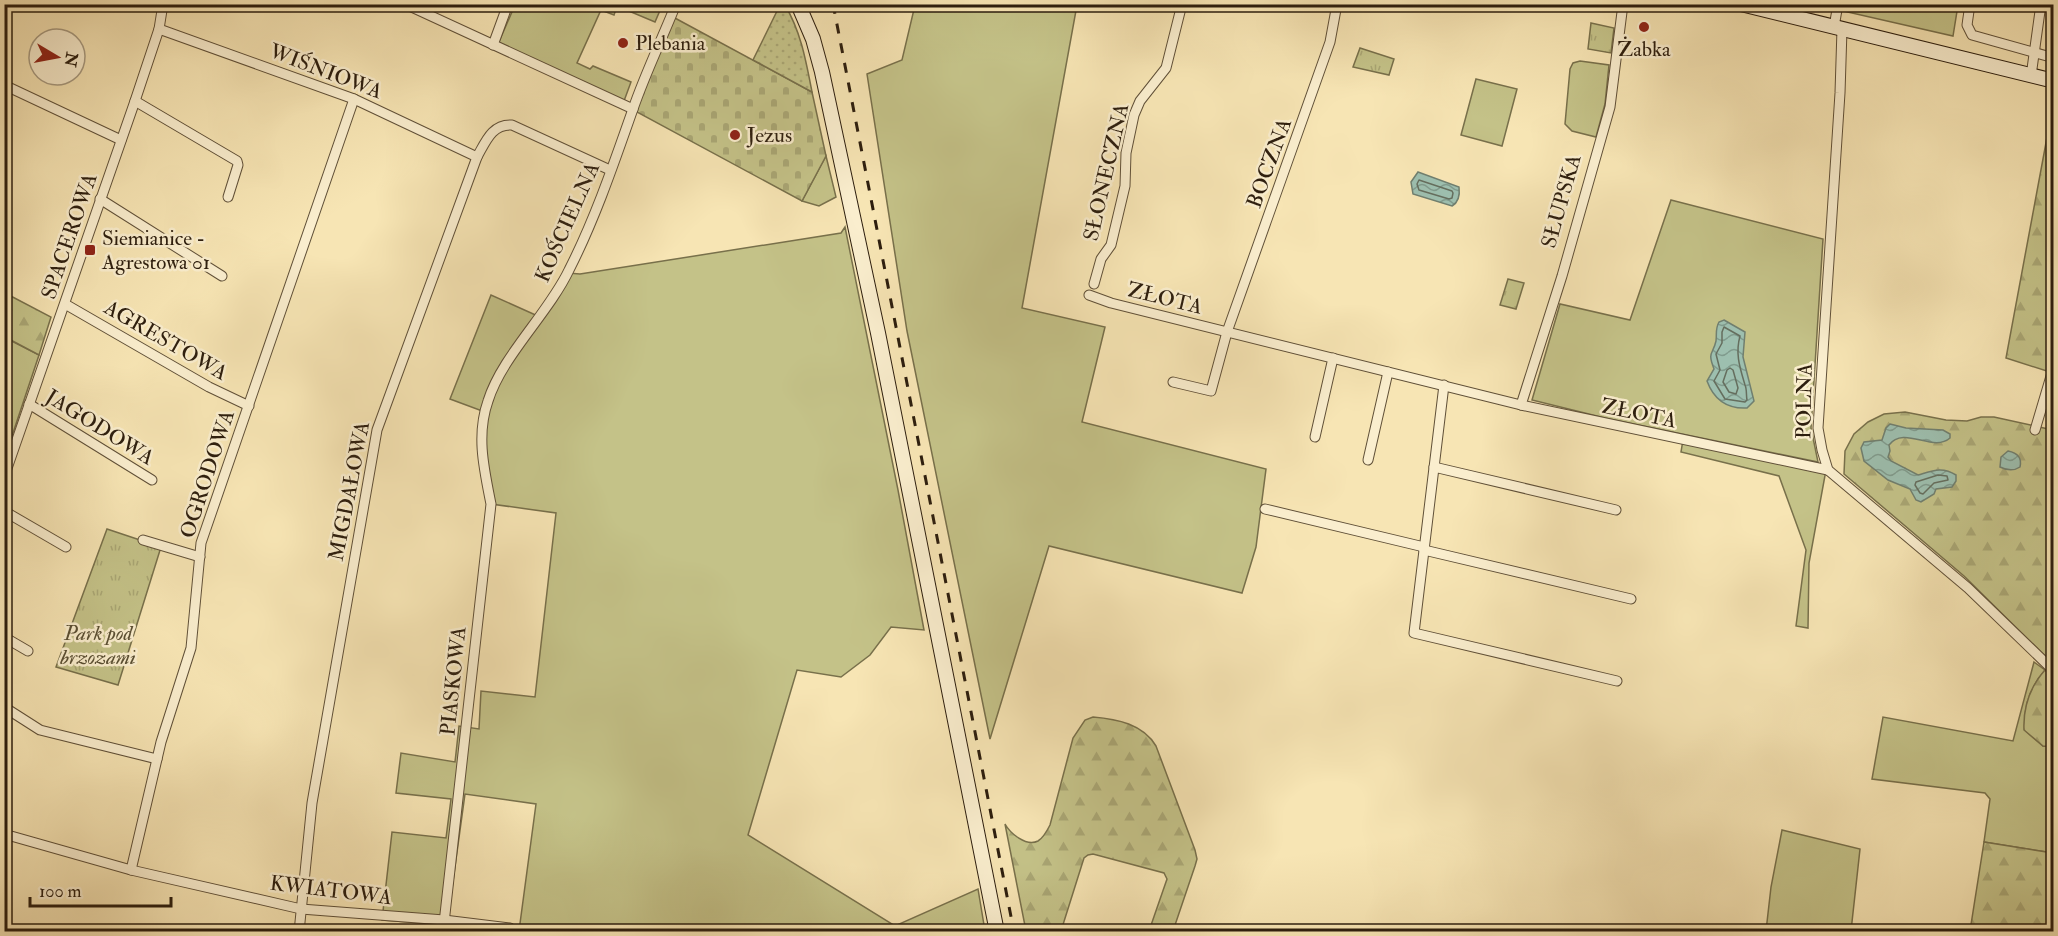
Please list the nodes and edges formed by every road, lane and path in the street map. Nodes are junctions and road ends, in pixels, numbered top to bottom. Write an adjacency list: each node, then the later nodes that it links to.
1 (163, 4): 14 (street, SPACEROWA)
2 (405, 4): 15 (street)
3 (508, 4): 15 (street)
4 (676, 4): 23 (street, KOŚCIELNA)
5 (798, 4): 71 (street)
6 (1182, 4): 30 (street, SŁONECZNA)
7 (1337, 4): 33 (street, BOCZNA)
8 (1623, 4): 40 (street, SŁUPSKA)
9 (1741, 4): 13 (street)
10 (1838, 4): 13 (street, POLNA)
11 (1970, 4): 16 (street)
12 (2041, 4): 16 (street)
13 (1838, 28): 18 (street); 47 (street, POLNA)
14 (159, 29): 21 (street, WIŚNIOWA); 22 (street, SPACEROWA)
15 (493, 45): 23 (street)
16 (2034, 53): 17 (street); 18 (street)
17 (2054, 58)
18 (2031, 76): 19 (street)
19 (2054, 81)
20 (4, 85): 24 (street)
21 (354, 99): 25 (street, WIŚNIOWA); 41 (street, OGRODOWA)
22 (135, 101): 24 (street, SPACEROWA); 27 (street)
23 (633, 109): 26 (street, KOŚCIELNA)
24 (121, 140): 28 (street, SPACEROWA)
25 (477, 157): 26 (street, MIGDAŁOWA); 66 (street, MIGDAŁOWA)
26 (610, 170): 44 (street, KOŚCIELNA)
27 (228, 197)
28 (100, 199): 29 (street); 32 (street, SPACEROWA)
29 (222, 276)
30 (1094, 284)
31 (1089, 295): 33 (street, ZŁOTA)
32 (65, 304): 39 (street, SPACEROWA); 41 (street, AGRESTOWA)
33 (1227, 332): 34 (street, ZŁOTA); 37 (street, BOCZNA)
34 (1333, 358): 36 (street, ZŁOTA); 43 (street)
35 (2054, 366): 42 (street)
36 (1388, 372): 38 (street, ZŁOTA); 45 (street)
37 (1173, 382)
38 (1443, 385): 40 (street, ZŁOTA); 46 (street)
39 (29, 404): 48 (street, SPACEROWA); 49 (street, JAGODOWA)
40 (1521, 405): 47 (street, ZŁOTA)
41 (249, 406): 56 (street, OGRODOWA)
42 (2035, 430)
43 (1315, 437)
44 (481, 446): 67 (street, PIASKOWA)
45 (1368, 460)
46 (1434, 467): 51 (street); 55 (street)
47 (1828, 470): 60 (street)
48 (4, 477)
49 (152, 480)
50 (1264, 509): 55 (street)
51 (1616, 510)
52 (4, 511): 54 (street)
53 (143, 540): 56 (street)
54 (66, 547)
55 (1424, 549): 57 (street); 61 (street)
56 (200, 556): 63 (street, OGRODOWA)
57 (1631, 599)
58 (4, 637): 59 (street)
59 (28, 651)
60 (2054, 670)
61 (1617, 681)
62 (4, 707): 63 (street)
63 (158, 759): 65 (street, OGRODOWA)
64 (4, 834): 65 (street, KWIATOWA)
65 (131, 870): 66 (street, KWIATOWA)
66 (301, 909): 67 (street, KWIATOWA); 69 (street, MIGDAŁOWA)
67 (444, 920): 68 (street); 70 (street, PIASKOWA)
68 (510, 928)
69 (299, 932)
70 (443, 932)
71 (997, 932)

